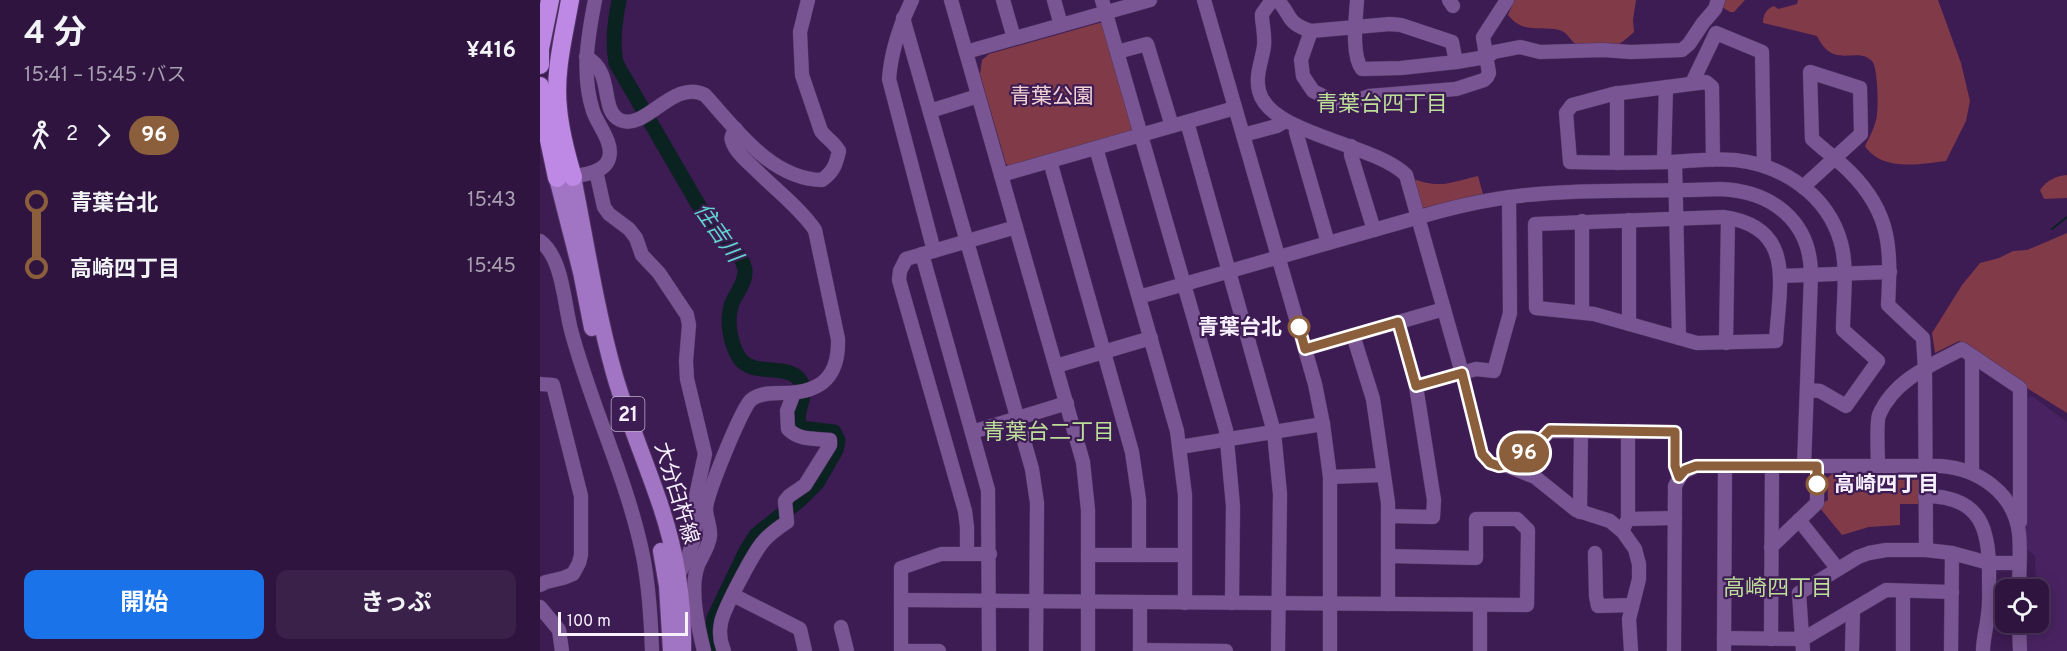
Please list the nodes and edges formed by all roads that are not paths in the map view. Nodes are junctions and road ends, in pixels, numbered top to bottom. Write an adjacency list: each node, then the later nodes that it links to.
1 (550, 0): 30 (highway)
2 (570, 0): 55 (highway)
3 (595, 0): 27 (street)
4 (808, 0): 42 (street)
5 (912, 0): 19 (street)
6 (951, 0): 25 (street)
7 (1003, 0): 23 (street)
8 (1054, 0): 20 (street)
9 (1150, 0): 17 (street)
10 (1258, 0): 18 (street)
11 (1272, 0): 18 (street)
12 (1277, 0): 22 (street)
13 (1356, 0): 21 (street)
14 (1507, 0): 28 (street)
15 (1718, 0): 28 (street)
16 (1204, 2): 37 (street)
17 (1104, 6): 20 (street); 26 (street)
18 (1263, 14): 40 (street)
19 (903, 18): 38 (street); 69 (street)
20 (1061, 25): 23 (street)
21 (1355, 27): 22 (street); 29 (street); 29 (street)
22 (1311, 31): 28 (street)
23 (1014, 38): 24 (street)
24 (990, 45): 25 (street); 31 (street)
25 (966, 52): 31 (street)
26 (1117, 52): 41 (street); 43 (street)
27 (586, 57): 42 (street); 53 (street)
28 (1486, 57): 29 (street)
29 (1456, 62)
30 (540, 65)
31 (973, 77): 36 (street)
32 (1692, 83): 34 (street); 48 (street); 52 (street)
33 (540, 86): 55 (highway)
34 (1666, 87): 35 (street); 50 (street)
35 (1617, 93): 51 (street); 51 (street)
36 (978, 96): 38 (street); 54 (street)
37 (1235, 108): 39 (street); 44 (street)
38 (930, 111): 67 (street)
39 (1187, 122): 41 (street); 71 (street)
40 (1291, 123): 44 (street); 45 (street); 68 (street)
41 (1172, 126): 43 (street)
42 (736, 129): 95 (street)
43 (1141, 135): 46 (street); 76 (street)
44 (1243, 135): 70 (street)
45 (1351, 146): 59 (street); 65 (street)
46 (1096, 148): 49 (street); 77 (street)
47 (1834, 158): 47 (street); 56 (street); 72 (street)
48 (1713, 160): 50 (street); 52 (street)
49 (1050, 161): 54 (street); 87 (street)
50 (1670, 162): 51 (street); 57 (street)
51 (1617, 163)
52 (1764, 166): 56 (street)
53 (596, 171): 55 (street); 136 (street)
54 (1001, 175): 64 (street)
55 (565, 177): 136 (main road, 大分臼杵線 / 21)
56 (1803, 187): 73 (street)
57 (1676, 191): 58 (street); 61 (street); 74 (street)
58 (1509, 197): 59 (street); 91 (street)
59 (1418, 218): 65 (street); 78 (street)
60 (1728, 218): 61 (street); 75 (street); 85 (street)
61 (1677, 219): 62 (street); 83 (street)
62 (1629, 220): 63 (street); 81 (street)
63 (1582, 221): 79 (street); 79 (street)
64 (1016, 227): 67 (street); 89 (street)
65 (1374, 230): 68 (street)
66 (540, 241): 161 (street)
67 (967, 241): 69 (street); 97 (street)
68 (1328, 243): 70 (street)
69 (928, 253): 101 (street); 126 (street)
70 (1278, 257): 71 (street); 86 (street)
71 (1230, 271): 76 (street); 102 (street)
72 (1890, 272): 73 (street); 90 (street)
73 (1844, 274): 74 (street); 94 (street)
74 (1811, 275): 75 (street); 94 (street)
75 (1780, 276): 85 (street)
76 (1184, 284): 77 (street); 103 (street)
77 (1139, 297): 84 (street)
78 (1444, 309): 80 (street); 91 (street)
79 (1582, 312): 81 (street)
80 (1398, 322): 82 (street); 93 (street)
81 (1629, 324): 83 (street)
82 (1353, 335): 86 (street); 112 (street)
83 (1679, 338): 85 (street)
84 (1151, 339): 87 (street); 104 (street)
85 (1726, 343)
86 (1305, 349): 98 (street)
87 (1105, 352): 89 (street); 129 (street)
88 (1972, 356): 90 (street); 111 (street); 121 (street)
89 (1056, 366): 96 (street)
90 (1925, 369): 109 (street); 110 (street)
91 (1462, 373): 93 (street); 105 (street)
92 (540, 384): 137 (street)
93 (1416, 386): 117 (street)
94 (1806, 390): 108 (street)
95 (801, 391): 140 (street); 164 (street)
96 (1067, 403): 97 (street); 128 (street)
97 (1018, 418): 101 (street); 143 (street)
98 (1323, 424): 102 (street); 113 (street)
99 (1581, 431): 100 (street); 105 (street); 116 (street)
100 (1628, 431): 114 (street); 120 (street)
101 (972, 432): 127 (street)
102 (1274, 432): 103 (street); 148 (street)
103 (1227, 440): 104 (street); 147 (street)
104 (1180, 447): 130 (street)
105 (1505, 465): 116 (street)
106 (1725, 466): 107 (street); 114 (street); 158 (street)
107 (1772, 466): 108 (street); 122 (street)
108 (1811, 466): 109 (street); 119 (street)
109 (1878, 466): 110 (street)
110 (1926, 466): 111 (street); 115 (street)
111 (1972, 472): 121 (street)
112 (1383, 475): 113 (street); 117 (street)
113 (1330, 477): 149 (street)
114 (1679, 477): 118 (street)
115 (1926, 496): 123 (street); 132 (street)
116 (1580, 512): 120 (street)
117 (1388, 516): 131 (street)
118 (1675, 518): 120 (street); 178 (street)
119 (1799, 520): 122 (street); 134 (street)
120 (1625, 525): 152 (street)
121 (2019, 539): 133 (street)
122 (1771, 547): 157 (street)
123 (1926, 550): 124 (street); 134 (street)
124 (1952, 552): 132 (street); 139 (street)
125 (1595, 553): 152 (street)
126 (967, 554): 127 (street); 141 (street)
127 (990, 554): 142 (street)
128 (1088, 555): 129 (street); 144 (street)
129 (1138, 555): 130 (street)
130 (1185, 555): 146 (street)
131 (1388, 556): 150 (street); 151 (street)
132 (1989, 563): 133 (street); 182 (street)
133 (2019, 563): 135 (street)
134 (1837, 568): 159 (street)
135 (2019, 579)
136 (672, 580): 162 (main road, 大分臼杵線 / 21); 163 (main road, 大分臼杵線 / 21)
137 (540, 585)
138 (1903, 591): 139 (street); 154 (street); 180 (street)
139 (1952, 592): 181 (street)
140 (733, 595): 165 (street); 166 (street)
141 (901, 600): 142 (street); 168 (street)
142 (989, 601): 143 (street); 169 (street)
143 (1037, 602): 144 (street); 170 (street)
144 (1088, 602): 145 (street); 171 (street)
145 (1140, 602): 146 (street); 172 (street)
146 (1185, 603): 147 (street)
147 (1232, 603): 148 (street)
148 (1278, 603): 149 (street); 174 (street)
149 (1330, 604): 150 (street); 175 (street)
150 (1388, 604): 151 (street)
151 (1480, 605): 176 (street)
152 (1632, 605): 177 (street)
153 (540, 607): 160 (street)
154 (1852, 610): 159 (street); 179 (street)
155 (842, 627): 167 (street)
156 (2019, 633): 183 (street)
157 (1771, 639): 158 (street); 159 (street)
158 (1724, 645)
159 (1803, 645)
160 (562, 651)
161 (652, 651)
162 (671, 651)
163 (683, 651)
164 (704, 651)
165 (724, 651)
166 (805, 651)
167 (847, 651)
168 (939, 651)
169 (989, 651)
170 (1036, 651)
171 (1088, 651)
172 (1140, 651): 173 (street)
173 (1226, 651)
174 (1278, 651)
175 (1330, 651)
176 (1480, 651)
177 (1631, 651)
178 (1674, 651)
179 (1852, 651)
180 (1903, 651)
181 (1951, 651)
182 (1983, 651)
183 (2020, 651)

